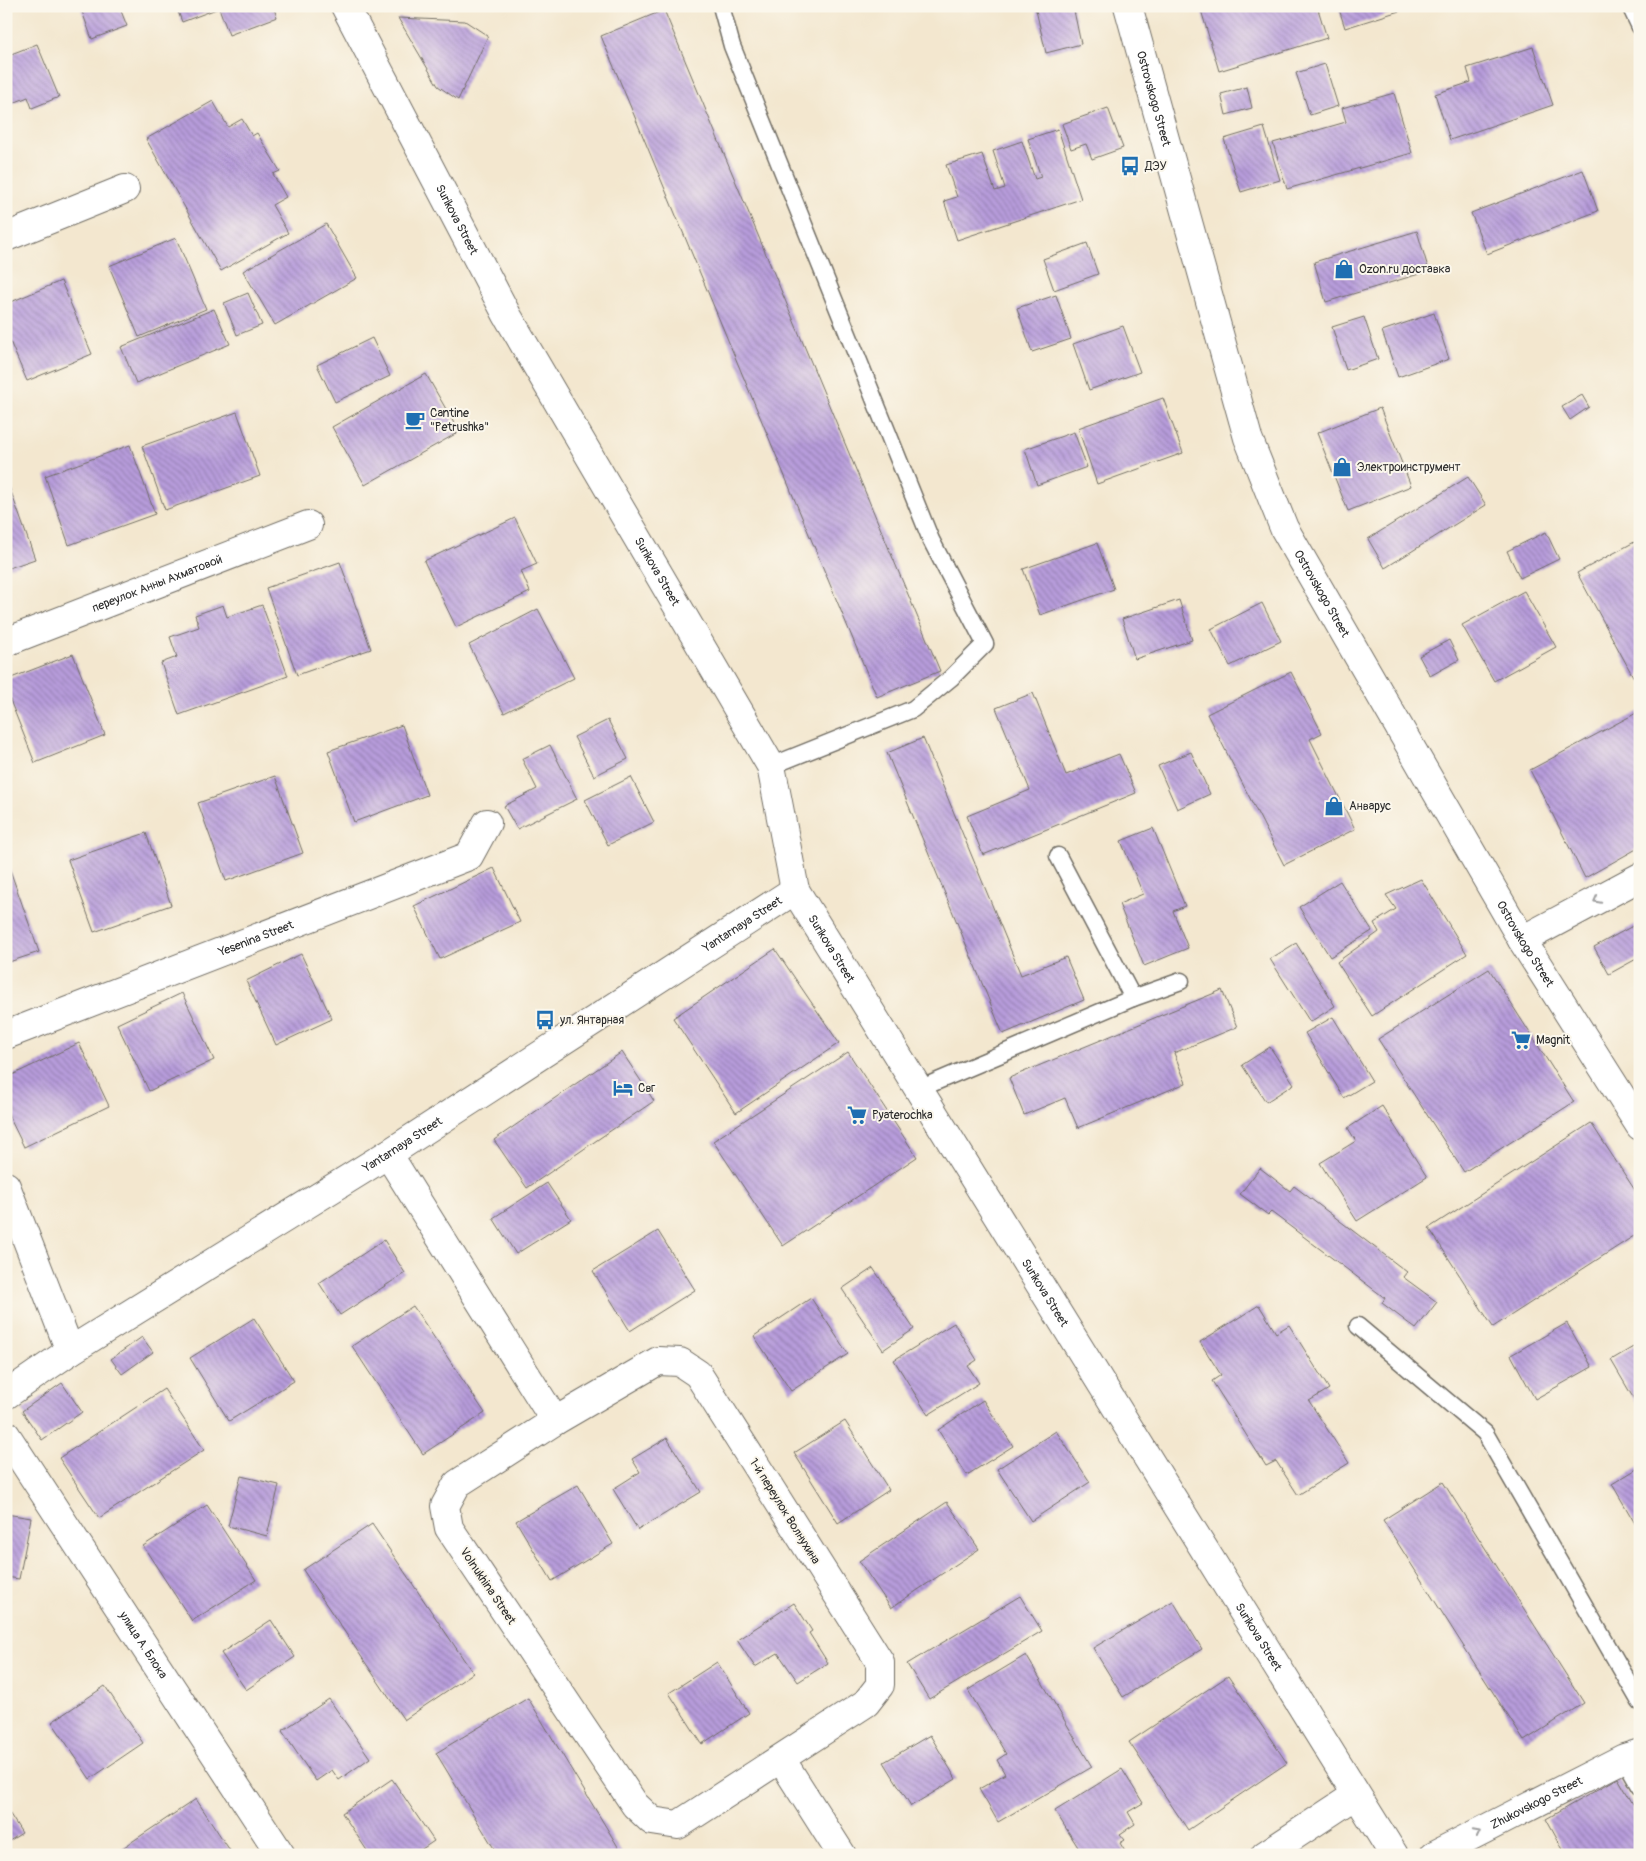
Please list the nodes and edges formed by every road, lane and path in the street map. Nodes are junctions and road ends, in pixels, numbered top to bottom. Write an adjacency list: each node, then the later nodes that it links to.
1 (345, 6): 10 (street, Surikova Street)
2 (721, 6): 10 (lane)
3 (1128, 6): 15 (street, Ostrovskogo Street)
4 (1630, 6): 5 (lane)
5 (1640, 27)
6 (125, 189): 7 (street)
7 (6, 237)
8 (308, 525): 9 (street, переулок Анны Ахматовой)
9 (6, 642)
10 (771, 766): 14 (street, Surikova Street)
11 (487, 823): 18 (street, Yesenina Street)
12 (1058, 856): 17 (lane)
13 (1640, 877): 15 (street, one-way to 15)
14 (795, 890): 19 (street, Surikova Street); 21 (street, Yantarnaya Street)
15 (1522, 940): 20 (street, Ostrovskogo Street)
16 (1181, 981): 17 (lane)
17 (1133, 998): 19 (lane)
18 (6, 1034)
19 (919, 1089): 32 (street, Surikova Street)
20 (1640, 1126)
21 (388, 1154): 24 (street, Yantarnaya Street); 26 (street)
22 (6, 1186): 24 (street)
23 (1358, 1326): 28 (lane)
24 (70, 1351): 25 (street, Yantarnaya Street)
25 (6, 1395)
26 (555, 1421): 30 (street, 1-й переулок Волнухина); 30 (street, Volnukhina Street)
27 (6, 1434): 33 (street, улица А. Блока)
28 (1640, 1702)
29 (1632, 1755): 31 (lane); 37 (street, Zhukovskogo Street, one-way to 29)
30 (781, 1759): 34 (street)
31 (1640, 1786)
32 (1356, 1795): 35 (street); 36 (street, Surikova Street)
33 (281, 1855)
34 (842, 1855)
35 (1265, 1855)
36 (1394, 1855)
37 (1434, 1855)

